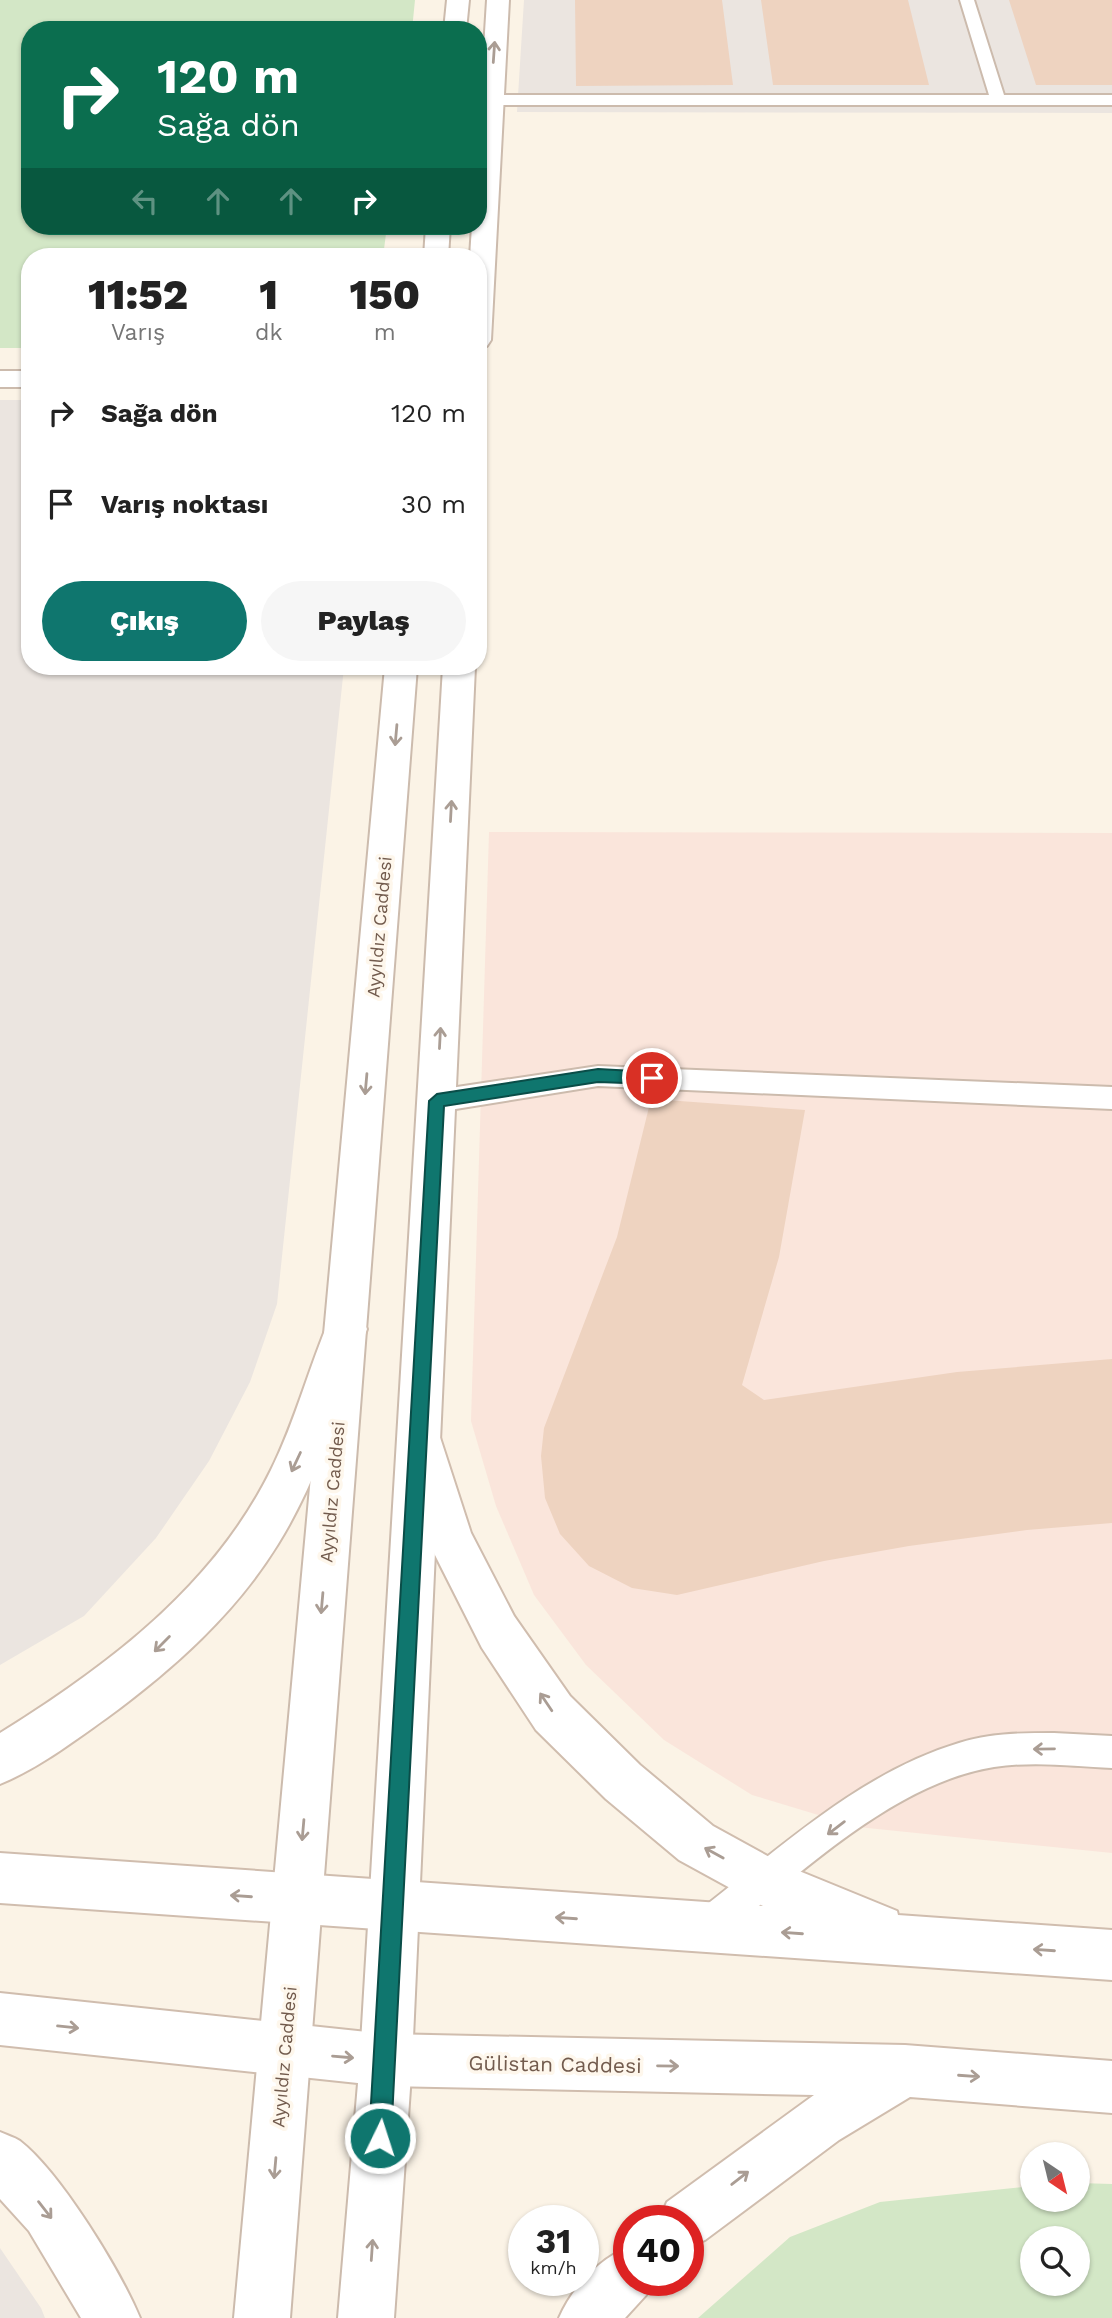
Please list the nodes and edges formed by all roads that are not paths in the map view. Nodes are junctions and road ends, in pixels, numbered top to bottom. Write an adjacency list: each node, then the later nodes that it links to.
1 (458, 0): 4 (street)
2 (498, 0): 5 (street, one-way to 2)
3 (967, 0): 6 (lane)
4 (456, 21)
5 (491, 100): 6 (lane); 8 (street)
6 (998, 100): 7 (lane)
7 (1112, 100)
8 (487, 174)
9 (0, 379): 10 (street)
10 (21, 379)
11 (400, 675): 15 (street, Ayyıldız Caddesi, one-way to 15)
12 (459, 675): 14 (street, one-way to 12)
13 (1112, 1098): 14 (lane)
14 (437, 1101): 16 (street)
15 (346, 1329): 18 (street, one-way to 18); 21 (street, Ayyıldız Caddesi, one-way to 21)
16 (420, 1436): 20 (street, one-way to 16); 22 (street)
17 (1112, 1752): 20 (lane, one-way to 20)
18 (0, 1760)
19 (0, 1878): 21 (street, one-way to 19)
20 (765, 1882): 23 (lane); 24 (street)
21 (297, 1900): 22 (street); 27 (street, Ayyıldız Caddesi)
22 (394, 1906): 23 (street, one-way to 22); 28 (street)
23 (705, 1927): 24 (street, one-way to 23)
24 (910, 1941): 25 (street, one-way to 24)
25 (1112, 1955)
26 (0, 2019): 27 (street, Gülistan Caddesi, one-way to 27)
27 (285, 2052): 28 (street, Gülistan Caddesi, one-way to 28); 35 (street, Ayyıldız Caddesi, one-way to 35)
28 (386, 2060): 29 (street, Gülistan Caddesi, one-way to 29); 36 (street, one-way to 28)
29 (905, 2071): 30 (street, Gülistan Caddesi, one-way to 30); 32 (street, one-way to 29)
30 (1112, 2087)
31 (0, 2159): 34 (street, one-way to 34)
32 (704, 2208)
33 (613, 2291): 37 (street)
34 (112, 2318)
35 (262, 2318)
36 (366, 2318)
37 (587, 2318)

